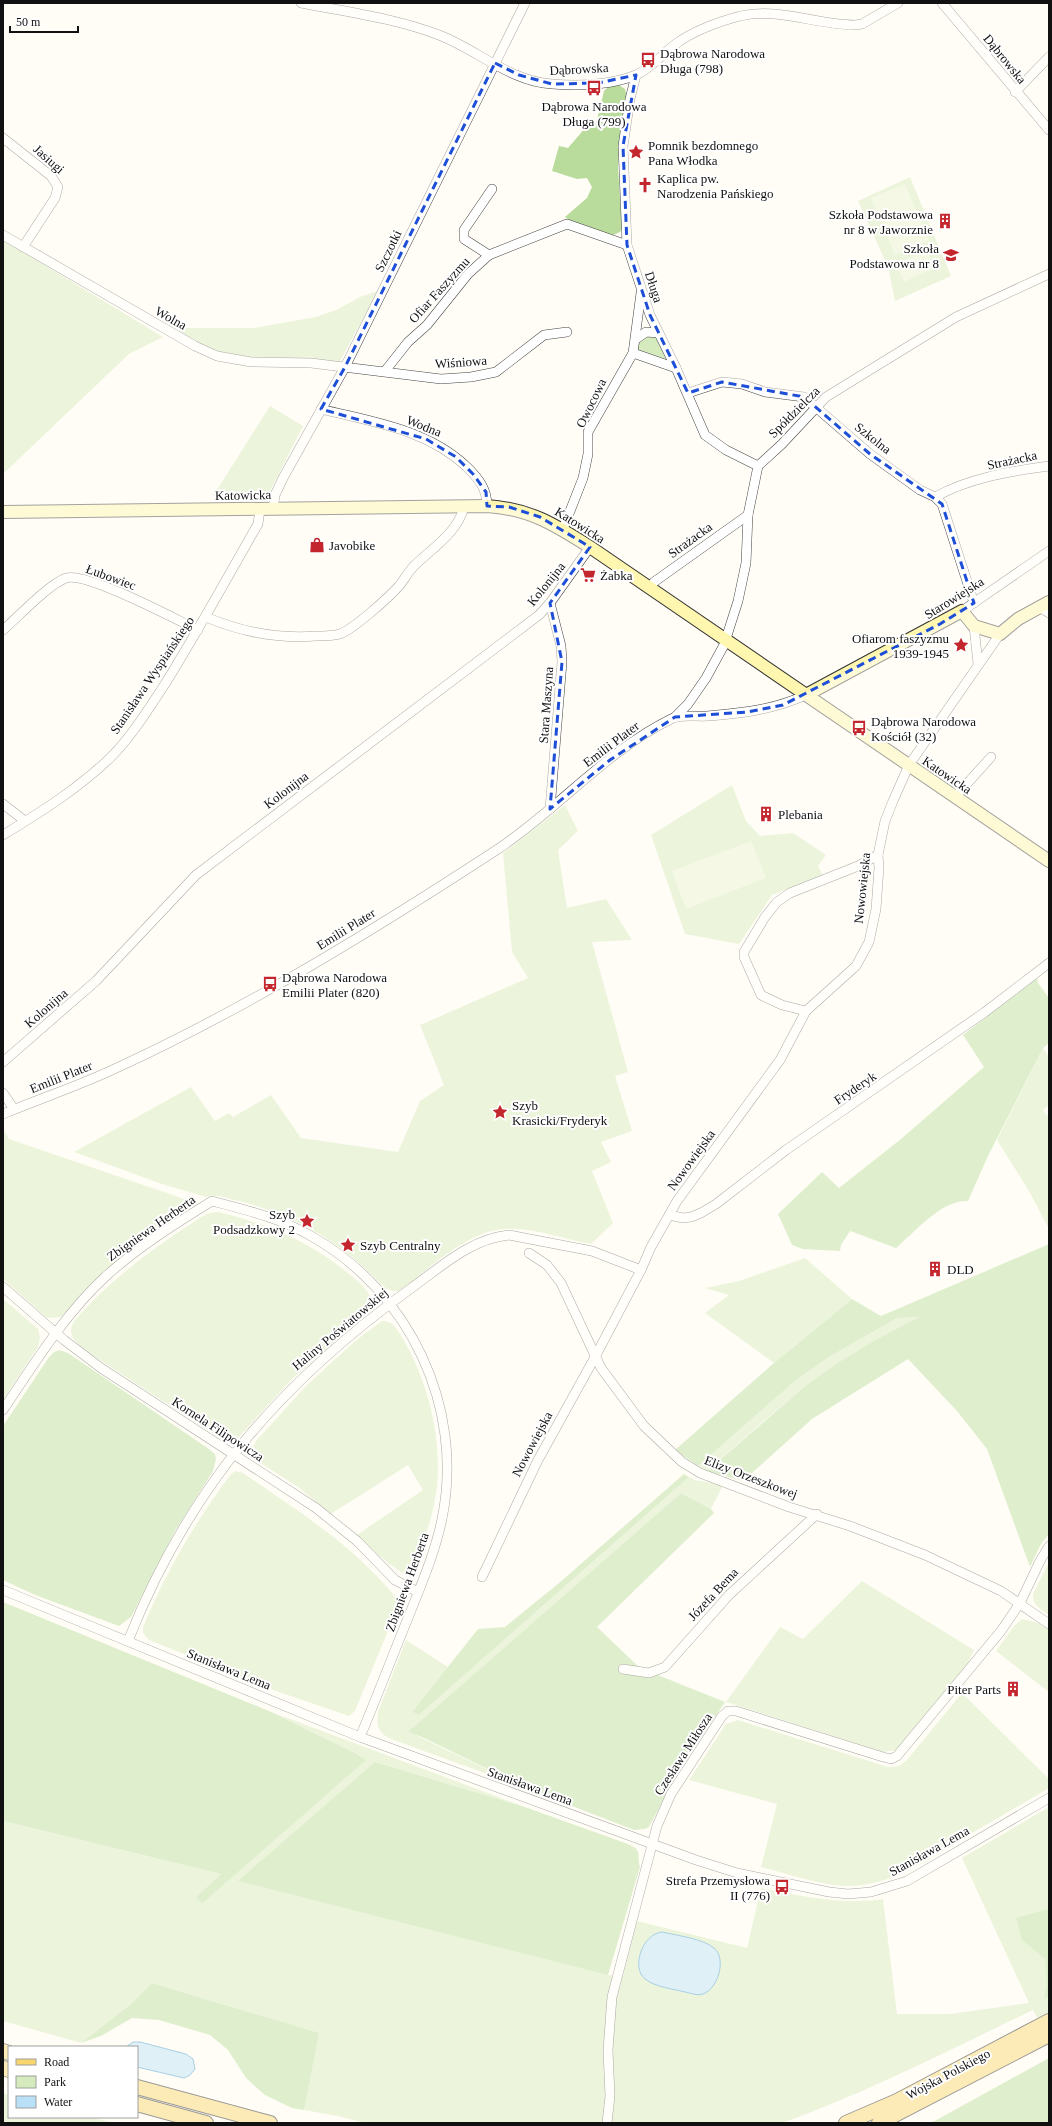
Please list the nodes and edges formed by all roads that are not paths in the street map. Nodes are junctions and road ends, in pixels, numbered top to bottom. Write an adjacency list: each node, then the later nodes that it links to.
1 (301, 3): 6 (street, Dąbrowska)
2 (525, 3): 6 (street, Szczotki)
3 (898, 3): 7 (street, Dąbrowska)
4 (942, 3): 8 (street, Dąbrowska)
5 (1049, 58): 8 (street)
6 (495, 63): 7 (street, Dąbrowska); 22 (street, Szczotki)
7 (636, 75): 13 (street, Długa)
8 (1015, 92): 9 (street, Dąbrowska)
9 (1049, 130)
10 (3, 138): 14 (street, Jasiugi)
11 (492, 189): 15 (street)
12 (3, 234): 14 (street, Wolna)
13 (627, 245): 15 (street, Ofiar Faszyzmu); 17 (street, Długa)
14 (23, 247): 22 (street, Wolna)
15 (489, 255): 24 (street, Ofiar Faszyzmu)
16 (1049, 274): 27 (street, Spółdzielcza)
17 (641, 289): 19 (street, Długa); 20 (street, Owocowa)
18 (567, 332): 24 (street, Wiśniowa)
19 (659, 333): 20 (street); 23 (street, Długa)
20 (636, 339): 21 (street, Owocowa)
21 (633, 353): 23 (street); 37 (street, Owocowa)
22 (345, 367): 24 (street, Wiśniowa); 26 (street, Szczotki)
23 (676, 368): 25 (street, Długa)
24 (385, 371)
25 (688, 393): 27 (street, Szkolna); 28 (street, Długa)
26 (321, 409): 32 (street, Wodna); 34 (street, Szczotki)
27 (816, 409): 28 (street, Spółdzielcza); 30 (street, Szkolna)
28 (758, 466): 36 (street)
29 (1049, 466): 30 (street, Strażacka)
30 (935, 497): 42 (street)
31 (464, 506): 32 (street, Katowicka); 34 (street, Katowicka); 45 (street)
32 (487, 506): 37 (street, Katowicka)
33 (260, 509): 34 (street, Katowicka); 35 (street, Katowicka); 45 (street, Stanisława Wyspiańskiego)
34 (273, 509)
35 (3, 512)
36 (748, 515): 40 (street, Strażacka); 50 (street)
37 (563, 529): 38 (street, Katowicka)
38 (590, 547): 40 (street, Katowicka); 41 (street, Kolonijna)
39 (1049, 551): 42 (street, Starowiejska)
40 (650, 588): 50 (street, Katowicka)
41 (550, 603): 58 (street, Stara Maszyna); 65 (street, Kolonijna)
42 (974, 603): 44 (street, Starowiejska)
43 (1046, 608): 49 (street)
44 (962, 612): 46 (street); 52 (street, Starowiejska)
45 (206, 617): 48 (street, Stanisława Wyspiańskiego)
46 (974, 626): 49 (street); 51 (street)
47 (3, 630): 48 (street, Łubowiec)
48 (198, 630): 59 (street, Stanisława Wyspiańskiego)
49 (1000, 634): 51 (street, Nowowiejska)
50 (725, 639): 52 (street, Katowicka); 53 (street, Emilii Plater)
51 (978, 664): 55 (street, Nowowiejska)
52 (806, 695): 53 (street); 55 (street, Katowicka)
53 (674, 717): 58 (street, Emilii Plater)
54 (991, 757): 56 (street)
55 (909, 765): 56 (street, Katowicka); 61 (street, Nowowiejska)
56 (955, 797): 62 (street, Katowicka)
57 (3, 804): 59 (street)
58 (550, 809): 67 (street, Emilii Plater)
59 (25, 821): 60 (street, Stanisława Wyspiańskiego)
60 (3, 835)
61 (878, 855): 64 (street, Nowowiejska); 64 (street)
62 (1049, 861)
63 (1049, 963): 69 (street, Fryderyk)
64 (806, 1011): 69 (street, Nowowiejska)
65 (3, 1062)
66 (3, 1093): 67 (street)
67 (14, 1110): 68 (street, Emilii Plater)
68 (3, 1114)
69 (668, 1215): 71 (street, Nowowiejska)
70 (529, 1253): 75 (street, Elizy Orzeszkowej)
71 (641, 1270): 73 (street, Haliny Poświatowskiej); 75 (street, Nowowiejska)
72 (3, 1288): 74 (street, Kornela Filipowicza)
73 (390, 1304): 74 (street, Zbigniewa Herberta); 77 (street, Haliny Poświatowskiej); 82 (street, Zbigniewa Herberta)
74 (56, 1333): 76 (street, Zbigniewa Herberta); 77 (street, Kornela Filipowicza)
75 (595, 1357): 78 (street, Elizy Orzeszkowej); 80 (street, Nowowiejska)
76 (3, 1410)
77 (234, 1454): 82 (street, Kornela Filipowicza); 85 (street, Haliny Poświatowskiej)
78 (817, 1514): 83 (street, Elizy Orzeszkowej); 86 (street, Józefa Bema)
79 (1049, 1546): 83 (street, Czesława Miłosza)
80 (482, 1577)
81 (3, 1590): 85 (street, Stanisława Lema)
82 (418, 1592): 87 (street, Zbigniewa Herberta)
83 (1020, 1603): 84 (street, Elizy Orzeszkowej); 89 (street, Czesława Miłosza)
84 (1049, 1624)
85 (128, 1641): 87 (street, Stanisława Lema)
86 (623, 1668)
87 (360, 1737): 89 (street, Stanisława Lema)
88 (1049, 1798): 89 (street, Stanisława Lema)
89 (652, 1844): 96 (street, Czesława Miłosza)
90 (1049, 2021): 97 (main road, Wojska Polskiego)
91 (1049, 2035): 98 (main road, Wojska Polskiego)
92 (138, 2088): 95 (main road)
93 (138, 2104): 94 (main road)
94 (206, 2123)
95 (270, 2123)
96 (607, 2123)
97 (846, 2123)
98 (879, 2123)

